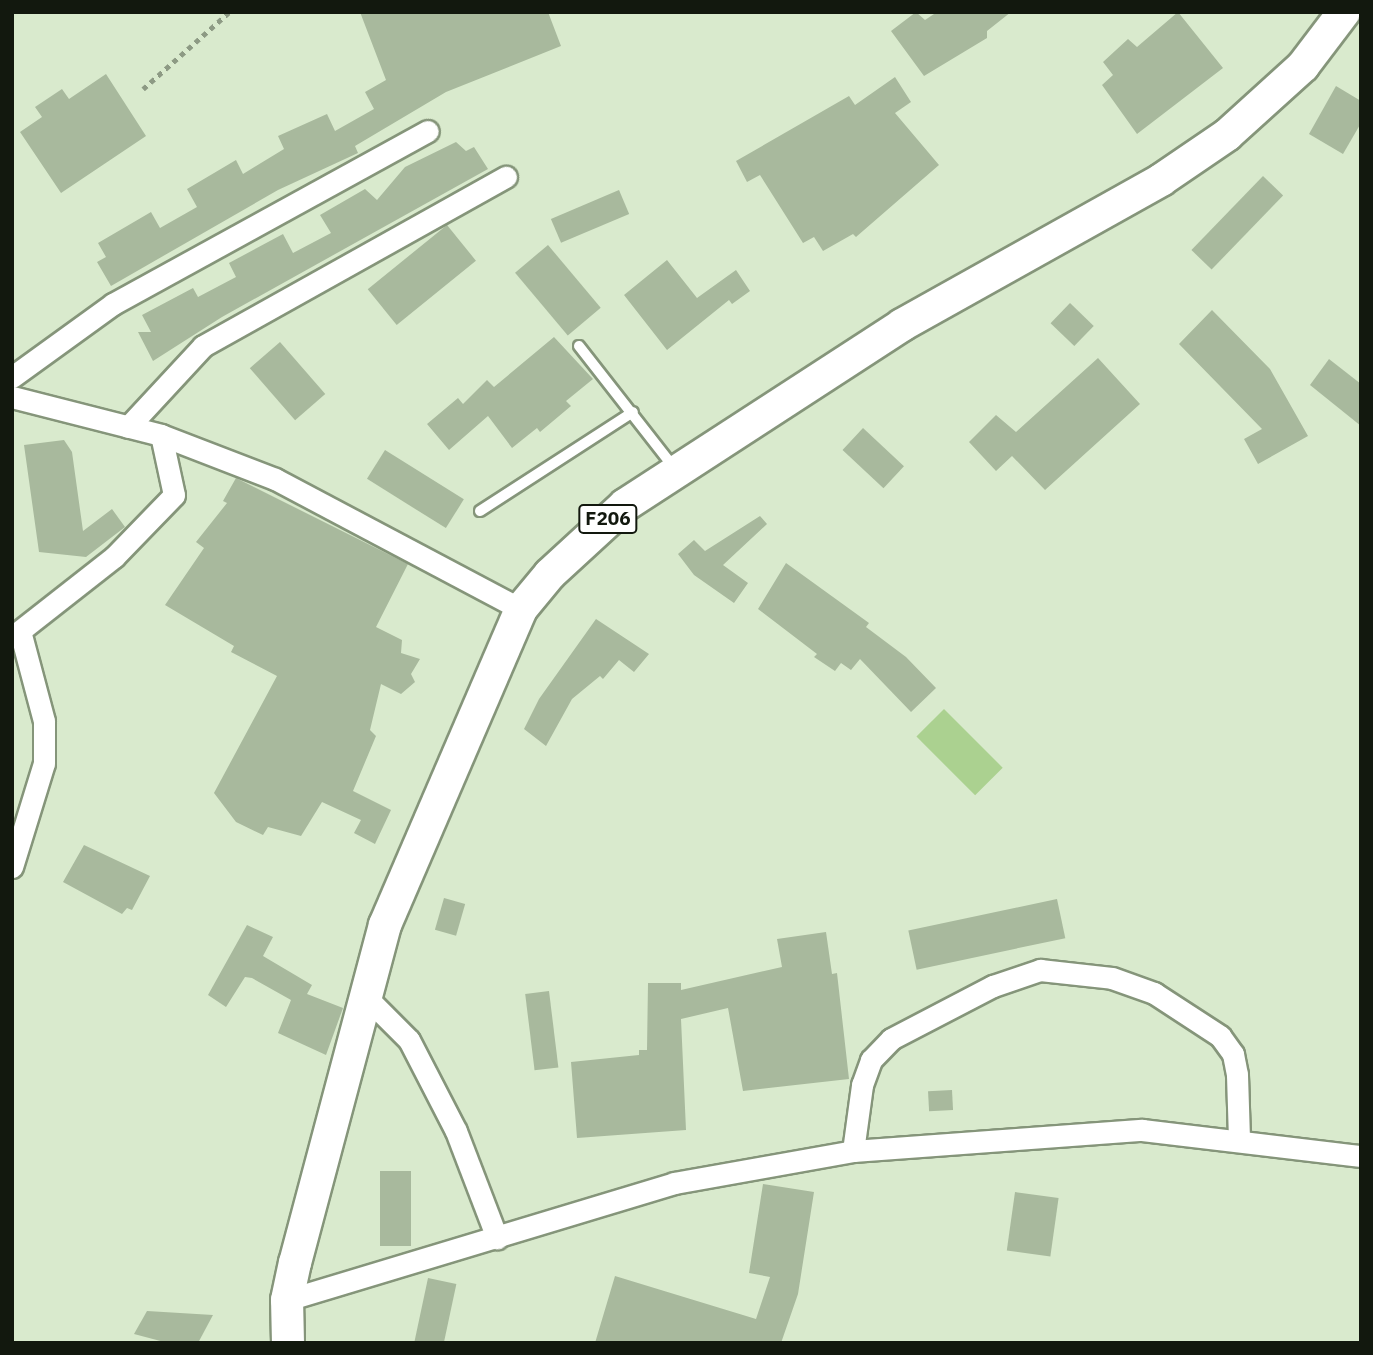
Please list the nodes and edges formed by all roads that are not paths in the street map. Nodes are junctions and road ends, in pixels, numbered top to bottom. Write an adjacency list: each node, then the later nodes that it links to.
1 (1344, 12): 10 (main road, F206)
2 (428, 131): 5 (street)
3 (506, 177): 8 (street)
4 (579, 345): 7 (lane)
5 (12, 377)
6 (12, 397): 8 (street)
7 (634, 412): 10 (lane); 11 (lane)
8 (128, 427): 9 (street)
9 (161, 435): 12 (street); 13 (street)
10 (678, 472): 12 (main road, F206)
11 (480, 511)
12 (521, 609): 15 (main road, F206)
13 (16, 634): 14 (street)
14 (12, 867)
15 (365, 996): 19 (street); 20 (main road, F206)
16 (1239, 1139): 17 (street); 17 (street); 18 (street)
17 (853, 1151): 19 (street)
18 (1361, 1156)
19 (497, 1238): 20 (street)
20 (287, 1300): 21 (main road, F206)
21 (288, 1343)

